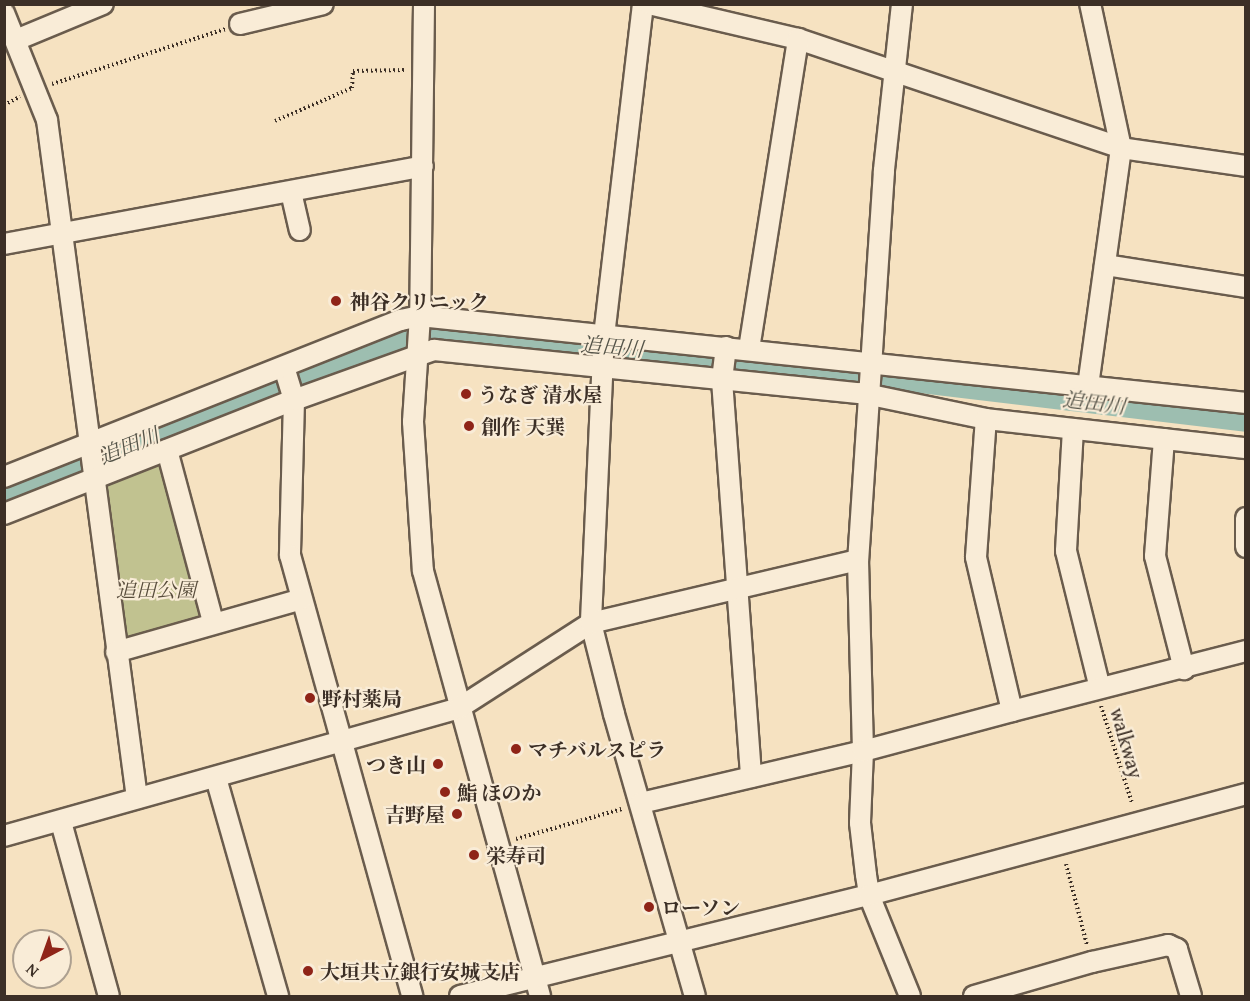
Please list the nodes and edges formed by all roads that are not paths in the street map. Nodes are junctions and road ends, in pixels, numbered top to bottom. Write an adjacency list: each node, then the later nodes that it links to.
1 (103, 4): 11 (street)
2 (323, 4): 9 (street)
3 (424, 4): 14 (street)
4 (643, 4): 23 (street)
5 (649, 4): 10 (street)
6 (902, 4): 12 (street)
7 (1089, 4): 13 (street)
8 (4, 13): 11 (street)
9 (240, 24)
10 (798, 39): 12 (street); 25 (street)
11 (16, 40): 18 (street)
12 (896, 73): 13 (street); 27 (street)
13 (1121, 148): 15 (street); 20 (street)
14 (423, 166): 16 (street); 22 (street)
15 (1245, 166)
16 (291, 192): 17 (street); 18 (street)
17 (300, 230)
18 (61, 232): 19 (street); 38 (street)
19 (4, 244)
20 (1105, 265): 21 (street); 31 (street)
21 (1245, 287)
22 (420, 316): 23 (street); 26 (street); 28 (street)
23 (604, 334): 24 (street); 29 (street)
24 (726, 347): 25 (street); 30 (street)
25 (749, 349): 27 (street)
26 (416, 354): 29 (street); 33 (street); 55 (street)
27 (873, 361): 31 (street); 32 (street)
28 (284, 367): 33 (street); 38 (street)
29 (603, 368): 30 (street); 50 (street)
30 (722, 380): 32 (street); 47 (street)
31 (1088, 386): 34 (street)
32 (871, 396): 35 (street); 46 (street)
33 (294, 400): 40 (street); 48 (street)
34 (1245, 403)
35 (986, 419): 36 (street); 56 (street)
36 (1073, 429): 37 (street); 54 (street)
37 (1164, 439): 39 (street); 53 (street)
38 (89, 443): 41 (street); 42 (street)
39 (1245, 448)
40 (167, 450): 42 (street); 49 (street)
41 (4, 477)
42 (92, 479): 43 (street); 52 (street)
43 (4, 514)
44 (1245, 519): 45 (street)
45 (1245, 546)
46 (858, 560): 47 (street); 58 (street)
47 (738, 588): 50 (street); 60 (street)
48 (302, 598): 49 (street); 57 (street)
49 (213, 622): 52 (street)
50 (591, 623): 55 (street); 63 (street)
51 (1245, 651): 53 (street)
52 (116, 652): 62 (street)
53 (1184, 669): 54 (street)
54 (1098, 688): 56 (street)
55 (459, 708): 57 (street); 68 (street)
56 (1012, 711): 58 (street)
57 (344, 742): 59 (street); 72 (street)
58 (863, 751): 60 (street); 66 (street)
59 (216, 777): 62 (street); 71 (street)
60 (751, 777): 63 (street)
61 (1245, 794): 66 (street)
62 (137, 798): 64 (street)
63 (641, 803): 67 (street)
64 (61, 822): 65 (street); 70 (street)
65 (4, 837)
66 (869, 895): 67 (street); 76 (street)
67 (679, 941): 68 (street); 75 (street)
68 (535, 976): 73 (street); 74 (street)
69 (1026, 990): 77 (street); 78 (street)
70 (109, 996)
71 (278, 996)
72 (412, 996)
73 (460, 996)
74 (540, 996)
75 (695, 996)
76 (910, 996)
77 (974, 996)
78 (1191, 996)

